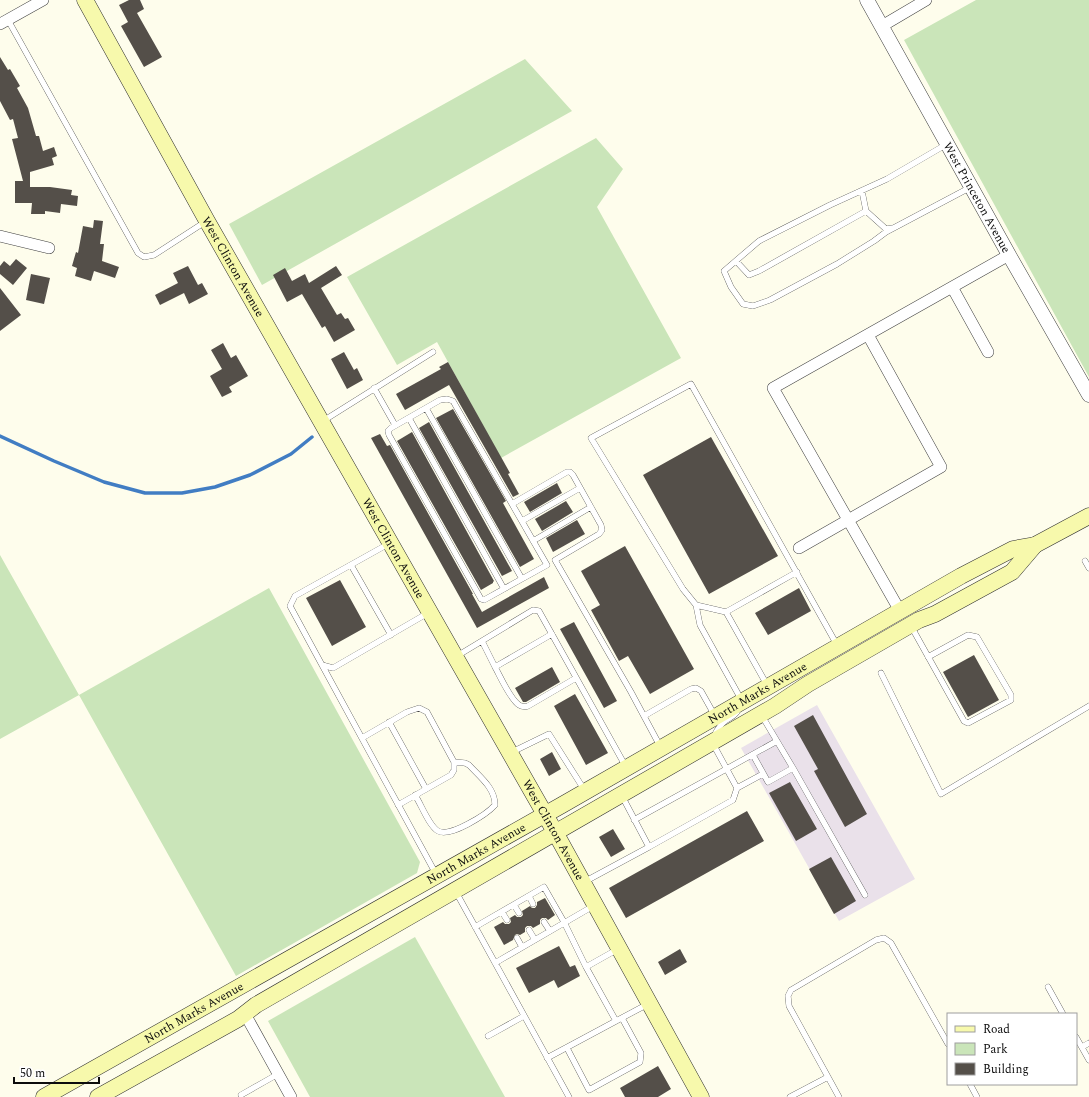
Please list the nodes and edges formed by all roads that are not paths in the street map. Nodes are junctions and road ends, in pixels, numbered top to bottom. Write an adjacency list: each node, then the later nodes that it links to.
1 (43, 0): 5 (street)
2 (84, 0): 11 (main road, West Clinton Avenue)
3 (867, 0): 6 (street, West Princeton Avenue)
4 (926, 0): 6 (street)
5 (4, 22): 11 (lane)
6 (882, 26): 7 (street, West Princeton Avenue)
7 (947, 144): 8 (street, West Princeton Avenue); 9 (lane)
8 (971, 187): 12 (lane); 15 (street, West Princeton Avenue)
9 (862, 191): 10 (lane); 16 (lane)
10 (866, 210): 12 (lane); 16 (lane)
11 (207, 221): 25 (main road, West Clinton Avenue)
12 (894, 228): 16 (lane)
13 (0, 236): 14 (street)
14 (49, 248)
15 (1009, 255): 17 (street); 22 (street, West Princeton Avenue)
16 (736, 261)
17 (952, 288): 18 (street); 20 (street)
18 (868, 335): 31 (street); 31 (street)
19 (433, 352): 21 (lane)
20 (988, 352)
21 (374, 388): 25 (lane); 26 (lane)
22 (1089, 395)
23 (426, 408): 24 (lane); 28 (lane); 44 (lane)
24 (409, 418): 26 (lane); 45 (lane)
25 (321, 422): 34 (main road, West Clinton Avenue)
26 (395, 426): 45 (lane)
27 (580, 488): 28 (lane); 29 (lane); 32 (lane)
28 (512, 504): 32 (lane)
29 (591, 507): 33 (lane); 37 (lane)
30 (1089, 516): 35 (main road, North Marks Avenue)
31 (848, 520): 36 (street); 47 (street)
32 (522, 521): 33 (lane)
33 (533, 541): 40 (lane)
34 (390, 543): 39 (lane); 48 (main road, West Clinton Avenue)
35 (1035, 545): 43 (main road, North Marks Avenue); 50 (main road, North Marks Avenue)
36 (799, 548)
37 (555, 560): 40 (lane); 65 (lane)
38 (1085, 561): 41 (lane)
39 (351, 565): 52 (lane); 57 (lane)
40 (547, 565): 44 (lane)
41 (1089, 568)
42 (797, 572): 46 (lane); 49 (lane); 54 (lane)
43 (961, 576): 47 (main road, North Marks Avenue); 50 (main road)
44 (522, 579): 45 (lane)
45 (504, 589)
46 (696, 605): 49 (lane); 62 (lane)
47 (900, 611): 54 (main road, North Marks Avenue)
48 (430, 612): 52 (lane); 55 (main road, West Clinton Avenue)
49 (726, 612): 61 (lane)
50 (914, 623): 56 (lane); 64 (main road, North Marks Avenue)
51 (552, 634): 53 (lane); 58 (lane); 60 (lane)
52 (391, 635): 57 (lane)
53 (482, 641): 55 (lane); 58 (lane)
54 (838, 647): 61 (main road, North Marks Avenue)
55 (455, 657): 72 (main road, West Clinton Avenue)
56 (928, 657): 56 (lane)
57 (322, 665): 68 (lane)
58 (495, 666): 60 (lane)
59 (881, 673): 63 (lane)
60 (576, 678): 75 (lane)
61 (768, 687): 62 (main road, North Marks Avenue)
62 (742, 702): 66 (main road, North Marks Avenue); 70 (lane)
63 (1089, 706)
64 (760, 714): 69 (lane); 70 (main road, North Marks Avenue)
65 (644, 716): 66 (lane); 71 (lane)
66 (716, 717): 71 (main road, North Marks Avenue)
67 (389, 722): 68 (lane); 74 (lane); 80 (lane)
68 (362, 738): 84 (lane)
69 (777, 741): 73 (lane); 76 (lane)
70 (712, 742): 77 (lane); 82 (main road, North Marks Avenue)
71 (661, 748): 75 (main road, North Marks Avenue)
72 (510, 753): 81 (lane); 85 (main road, West Clinton Avenue)
73 (753, 755): 77 (lane); 78 (lane)
74 (454, 762): 80 (lane); 83 (lane)
75 (626, 768): 81 (main road, North Marks Avenue)
76 (793, 768): 78 (lane); 92 (lane)
77 (727, 770): 79 (lane); 86 (lane)
78 (763, 774): 79 (lane)
79 (737, 788): 88 (lane)
80 (426, 789): 83 (lane)
81 (585, 792): 85 (main road, North Marks Avenue)
82 (621, 794): 86 (lane); 87 (main road, North Marks Avenue)
83 (415, 795): 84 (lane)
84 (398, 805): 89 (lane)
85 (545, 815): 87 (main road, West Clinton Avenue); 89 (main road, North Marks Avenue)
86 (634, 820): 88 (lane)
87 (555, 832): 90 (main road, West Clinton Avenue); 91 (main road, North Marks Avenue)
88 (649, 847): 90 (lane)
89 (437, 876): 132 (main road, North Marks Avenue)
90 (582, 882): 96 (main road, West Clinton Avenue)
91 (455, 890): 102 (lane); 114 (main road, North Marks Avenue)
92 (865, 895)
93 (529, 896): 94 (lane); 95 (lane); 101 (lane)
94 (514, 904): 97 (lane); 98 (lane)
95 (533, 904)
96 (595, 905): 101 (lane); 108 (main road, West Clinton Avenue)
97 (502, 912): 99 (lane); 102 (lane)
98 (519, 913)
99 (507, 920)
100 (544, 922): 104 (lane)
101 (564, 922): 104 (lane); 110 (lane)
102 (475, 927): 109 (lane)
103 (529, 930): 106 (lane)
104 (550, 931): 106 (lane)
105 (516, 938): 107 (lane)
106 (535, 940): 107 (lane)
107 (522, 947): 109 (lane)
108 (619, 948): 110 (lane); 112 (main road, West Clinton Avenue)
109 (495, 963): 115 (lane)
110 (586, 967): 117 (lane)
111 (1048, 987): 113 (lane)
112 (650, 1004): 116 (lane); 131 (main road, West Clinton Avenue)
113 (1062, 1013)
114 (245, 1014): 126 (street); 129 (main road, North Marks Avenue)
115 (524, 1016): 118 (lane); 124 (lane)
116 (622, 1018): 117 (lane); 123 (lane)
117 (616, 1021): 123 (lane)
118 (488, 1036)
119 (1077, 1039): 122 (lane)
120 (947, 1042): 127 (lane)
121 (1089, 1043): 122 (lane)
122 (1082, 1047): 125 (lane)
123 (567, 1048): 124 (lane)
124 (547, 1058): 134 (lane)
125 (1089, 1060)
126 (278, 1074): 130 (lane); 133 (street)
127 (828, 1076): 135 (lane); 136 (lane)
128 (971, 1085): 137 (lane)
129 (108, 1095)
130 (241, 1095)
131 (698, 1095)
132 (44, 1097)
133 (291, 1097)
134 (569, 1097)
135 (790, 1097)
136 (839, 1097)
137 (977, 1097)

